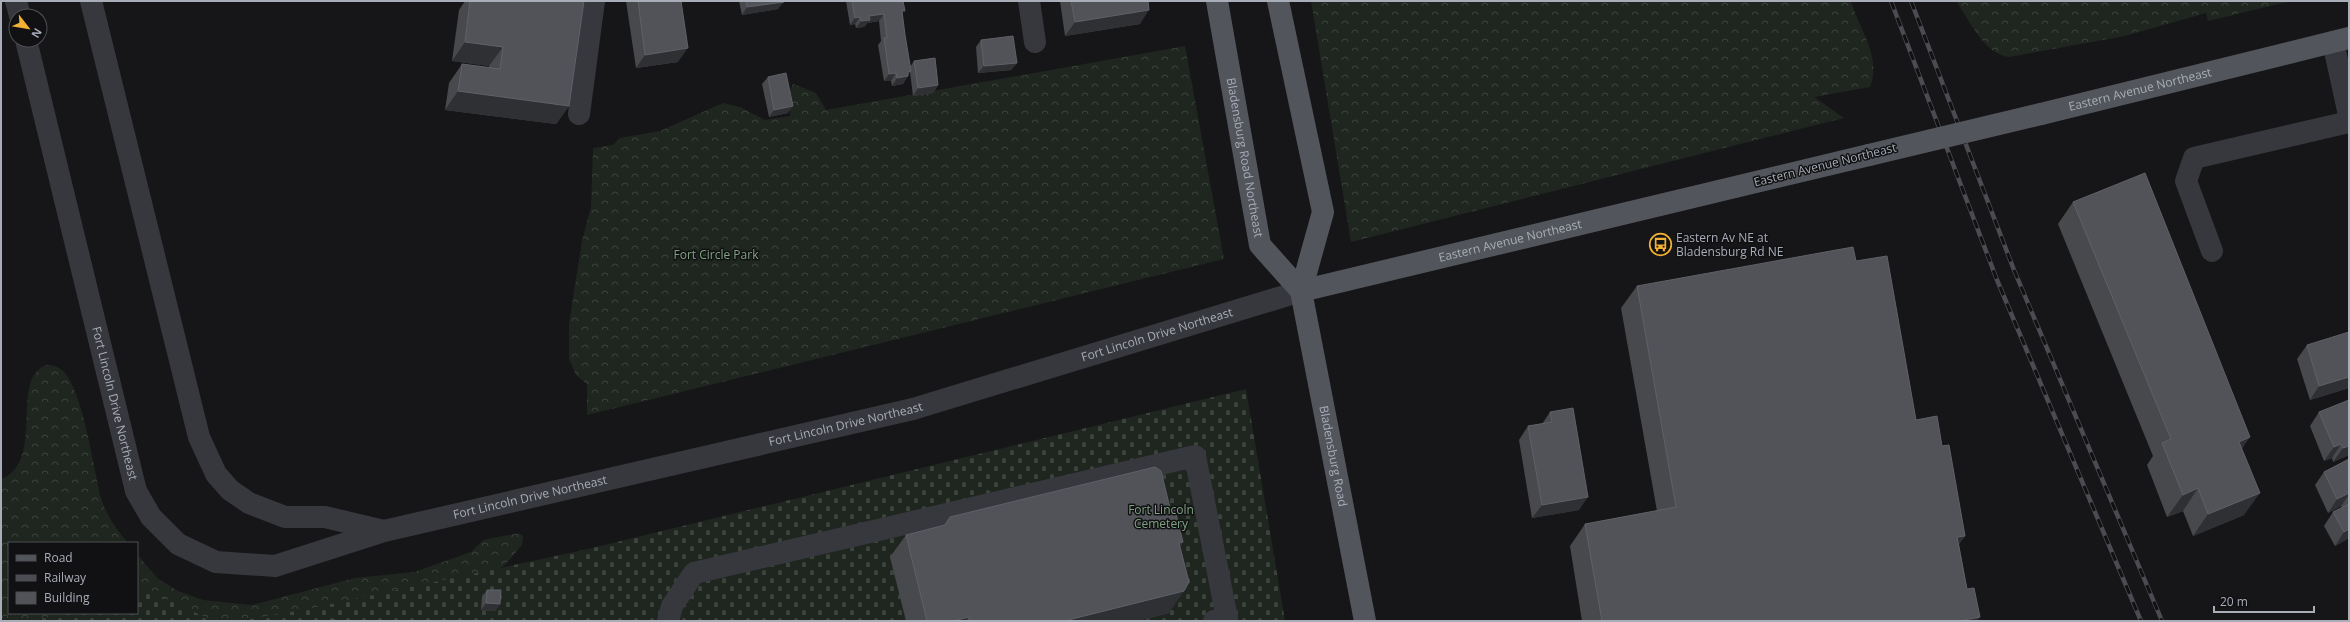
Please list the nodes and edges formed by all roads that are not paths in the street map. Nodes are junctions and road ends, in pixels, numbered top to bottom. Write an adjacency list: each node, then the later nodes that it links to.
1 (91, 1): 14 (street, Fort Lincoln Drive Northeast)
2 (594, 1): 9 (street)
3 (1029, 1): 7 (street)
4 (1218, 1): 13 (main road, Bladensburg Road Northeast)
5 (1278, 1): 13 (main road)
6 (2341, 40): 10 (street); 13 (main road, Eastern Avenue Northeast, bridge)
7 (1035, 42)
8 (28, 48): 14 (street, Fort Lincoln Drive Northeast)
9 (579, 114)
10 (2349, 115)
11 (2349, 122): 12 (street)
12 (2212, 251)
13 (1301, 291): 14 (street, Fort Lincoln Drive Northeast); 17 (main road, Bladensburg Road)
14 (384, 531)
15 (668, 621): 16 (street)
16 (1214, 621)
17 (1365, 621)

